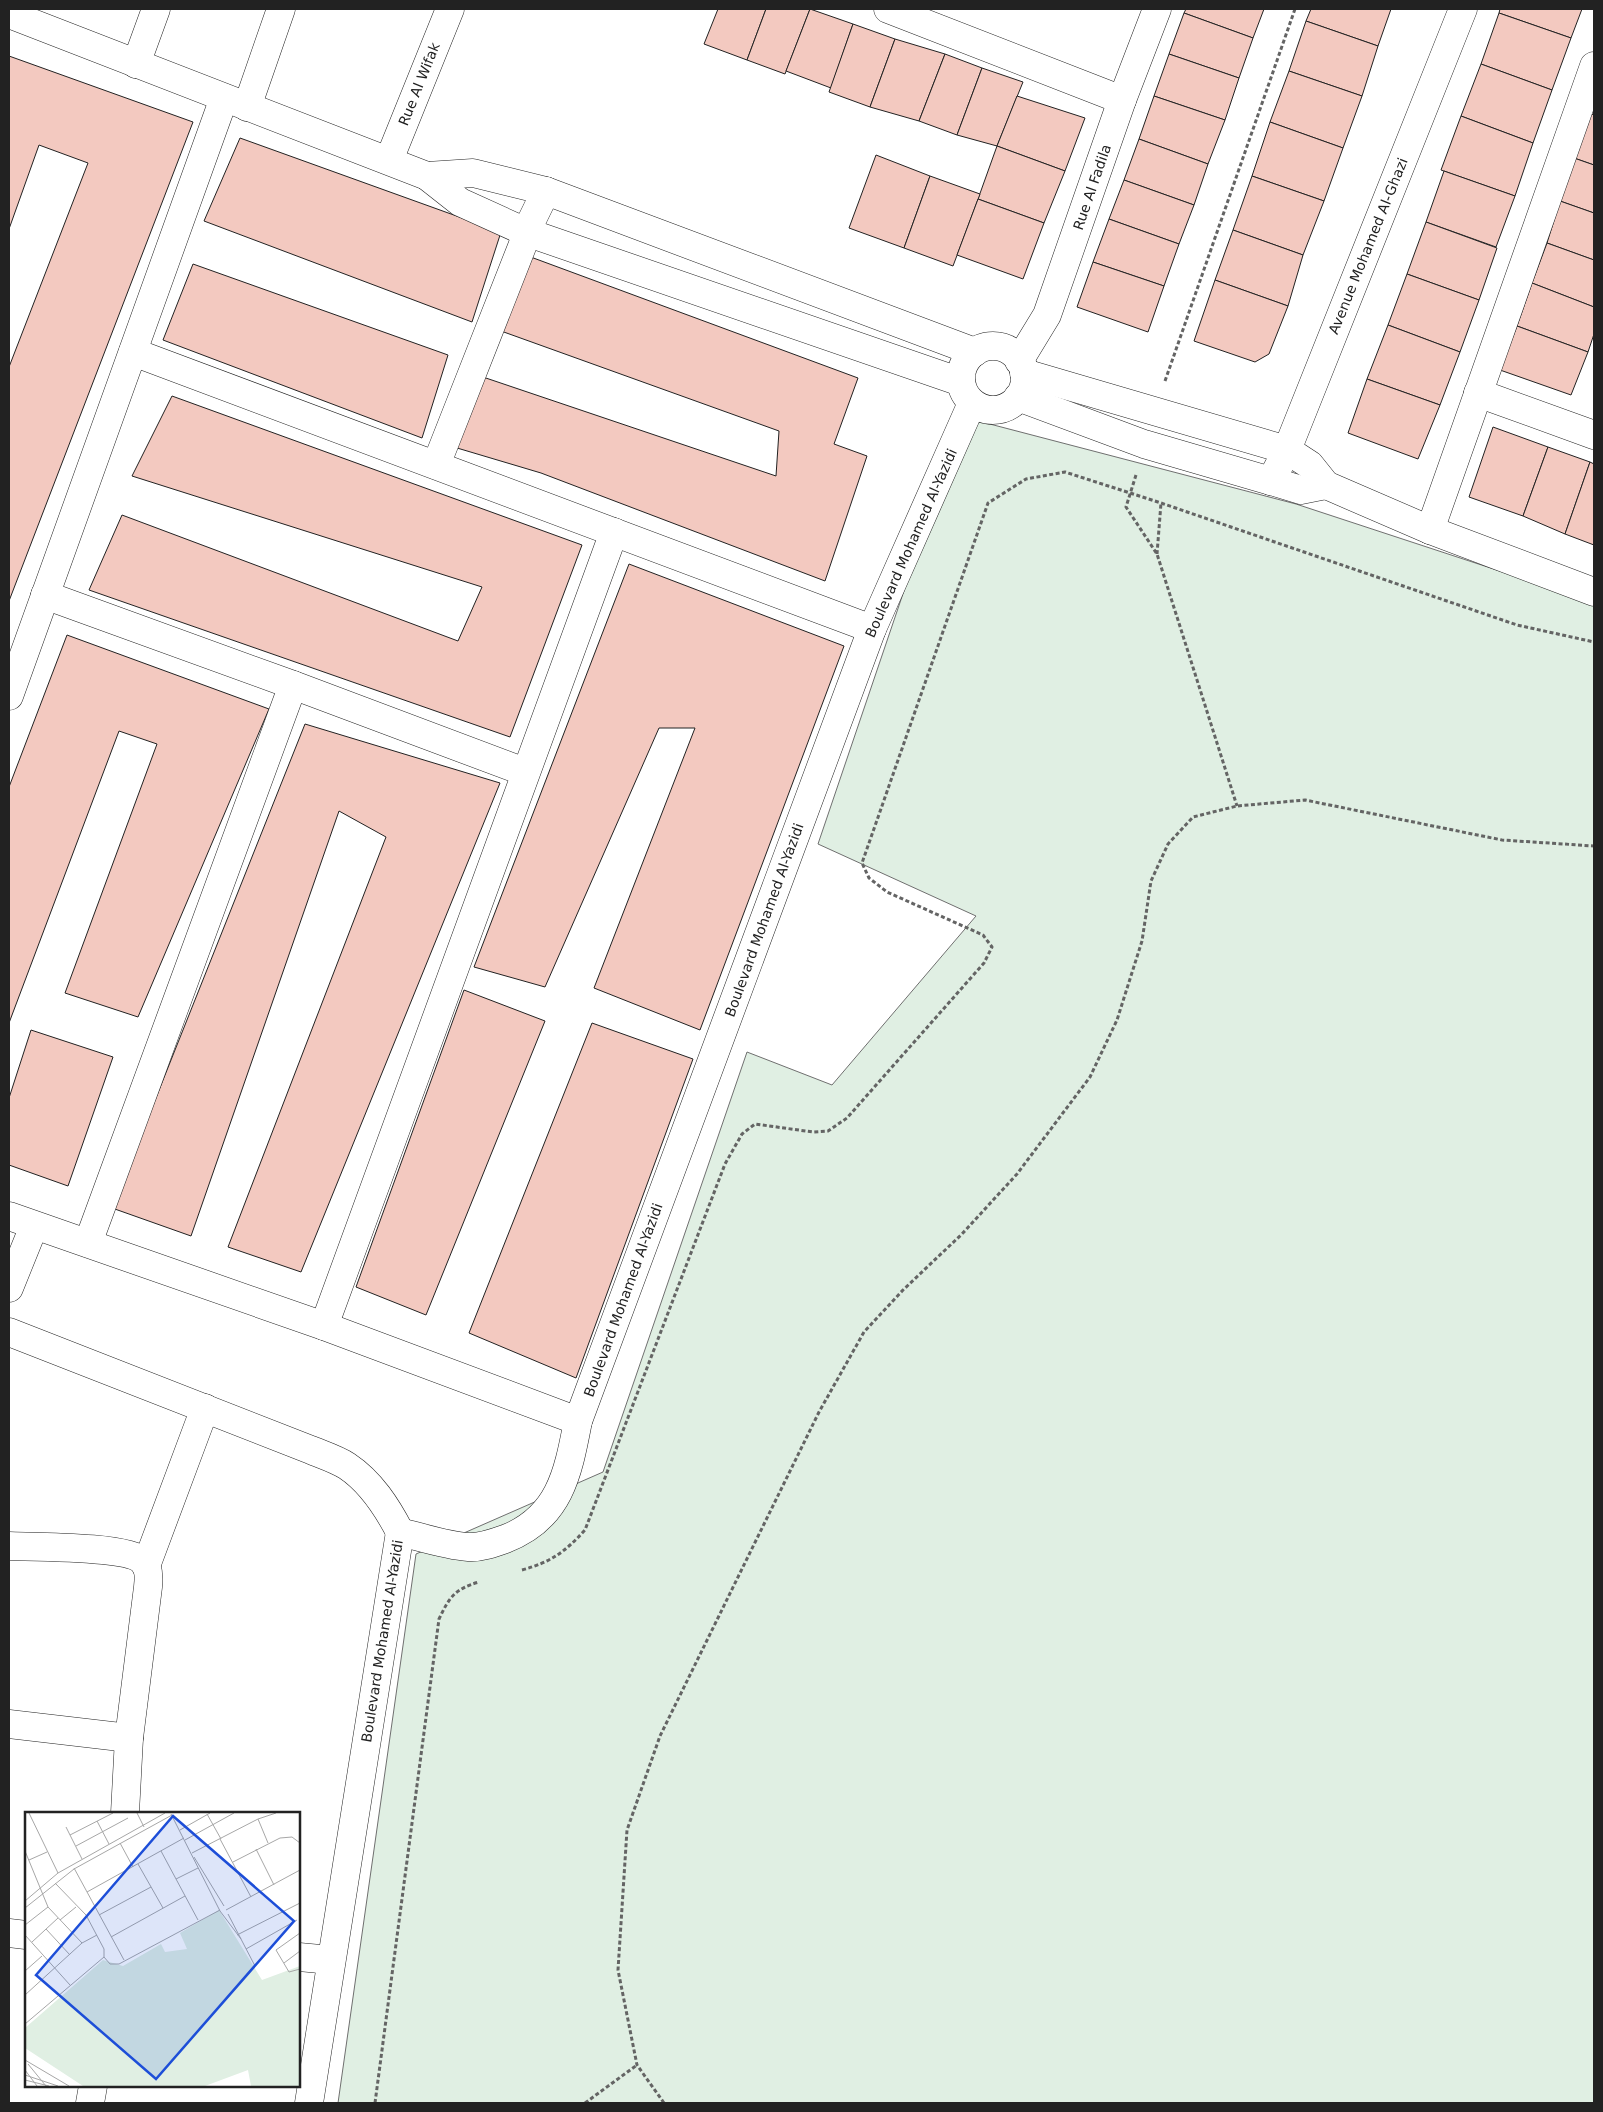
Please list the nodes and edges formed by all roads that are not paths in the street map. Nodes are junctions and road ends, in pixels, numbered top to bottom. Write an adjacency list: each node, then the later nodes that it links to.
1 (156, 9): 8 (street)
2 (281, 9): 11 (street)
3 (450, 9): 12 (street, Rue Al Wifak)
4 (888, 9): 10 (street)
5 (1157, 9): 10 (street, Rue Al Fadila)
6 (1463, 9): 22 (street, Avenue Mohamed Al-Ghazi)
7 (9, 14): 8 (street)
8 (136, 64): 11 (street)
9 (1594, 66): 20 (street)
10 (1122, 100): 18 (street, Rue Al Fadila)
11 (236, 102): 12 (street); 16 (street)
12 (389, 160): 13 (street)
13 (427, 176): 14 (street); 15 (street)
14 (546, 191): 15 (street); 17 (street)
15 (526, 232): 19 (street); 23 (street)
16 (133, 352): 23 (street); 29 (street)
17 (975, 352): 18 (street); 19 (street)
18 (1020, 377): 19 (street); 22 (street); 24 (street)
19 (967, 392): 30 (street, Boulevard Mohamed Al-Yazidi)
20 (1478, 393): 21 (street); 26 (street)
21 (1594, 435)
22 (1287, 450): 24 (street, Avenue Mohamed Al-Ghazi); 25 (street)
23 (436, 465): 27 (street)
24 (1271, 481): 25 (street)
25 (1326, 485): 26 (street)
26 (1430, 530): 28 (street)
27 (614, 532): 30 (street); 34 (street)
28 (1594, 592)
29 (45, 596): 31 (street); 32 (street)
30 (872, 628): 42 (street, Boulevard Mohamed Al-Yazidi)
31 (17, 648): 33 (street)
32 (294, 685): 34 (street); 37 (street)
33 (9, 696)
34 (525, 772): 39 (street)
35 (9, 1216): 36 (street)
36 (34, 1226): 37 (street); 38 (street)
37 (88, 1243): 39 (street)
38 (9, 1288)
39 (324, 1326): 42 (street)
40 (9, 1332): 41 (street)
41 (205, 1408): 43 (street); 45 (street)
42 (578, 1421): 43 (street, Boulevard Mohamed Al-Yazidi)
43 (400, 1532): 52 (street, Boulevard Mohamed Al-Yazidi)
44 (9, 1546): 45 (street)
45 (146, 1566): 47 (street)
46 (9, 1724): 47 (street)
47 (129, 1738): 48 (street)
48 (125, 1812)
49 (9, 1933): 50 (street)
50 (25, 1934)
51 (300, 1957): 52 (street)
52 (331, 1960): 55 (street, Boulevard Mohamed Al-Yazidi)
53 (93, 2087): 54 (street)
54 (90, 2103)
55 (309, 2103)

